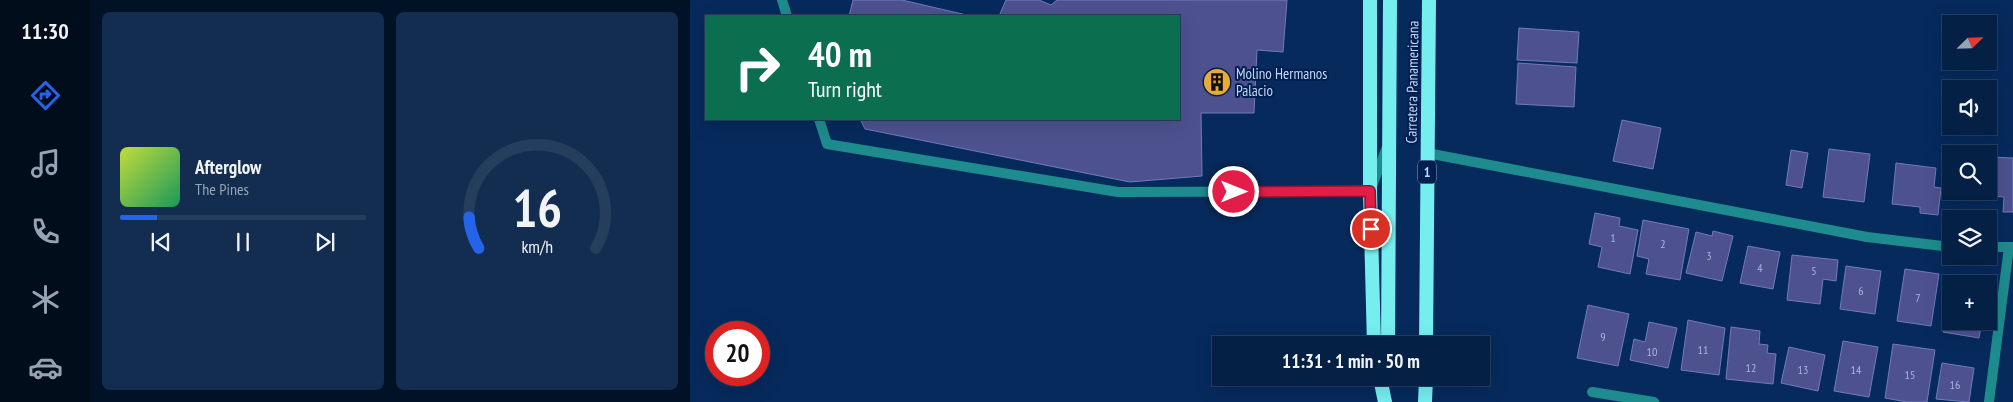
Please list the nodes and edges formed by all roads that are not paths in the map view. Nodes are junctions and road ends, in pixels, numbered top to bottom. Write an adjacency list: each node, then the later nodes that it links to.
1 (782, 0): 5 (street)
2 (1370, 0): 9 (highway)
3 (1390, 0): 7 (highway, Carretera Panamericana)
4 (1427, 0): 8 (highway, Carretera Panamericana / 1)
5 (787, 15)
6 (819, 120): 9 (street)
7 (1390, 141): 9 (street); 14 (highway, Carretera Panamericana)
8 (1427, 153): 10 (street); 15 (highway, Carretera Panamericana / 1)
9 (1370, 191): 13 (highway)
10 (1942, 246)
11 (1997, 247): 12 (street)
12 (2011, 247): 23 (street)
13 (1374, 336)
14 (1388, 336)
15 (1426, 336)
16 (1382, 386): 20 (highway)
17 (1387, 386): 20 (highway)
18 (1426, 386): 21 (highway)
19 (1592, 392): 22 (street)
20 (1386, 402)
21 (1426, 402)
22 (1654, 402)
23 (1989, 402)

